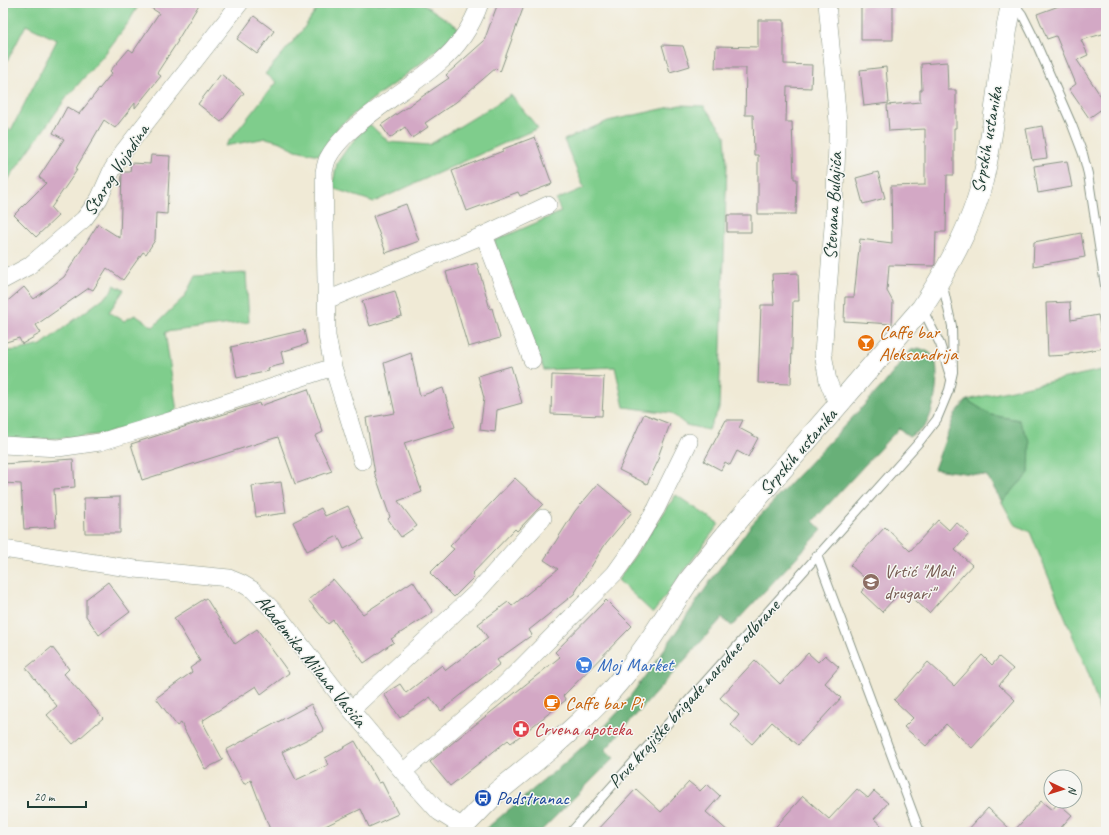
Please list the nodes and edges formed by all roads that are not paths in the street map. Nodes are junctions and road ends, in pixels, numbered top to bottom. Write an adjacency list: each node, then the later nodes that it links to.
1 (240, 3): 8 (street, Starog Vujadina)
2 (480, 3): 10 (street)
3 (827, 3): 15 (street, Stevana Bulajića)
4 (1013, 3): 7 (street, Srpskih ustanika); 9 (lane)
5 (548, 206): 6 (street)
6 (484, 235): 10 (street); 12 (street)
7 (941, 278): 11 (street, Srpskih ustanika); 14 (lane, Prve krajiške brigade narodne odbrane)
8 (3, 280)
9 (1106, 292)
10 (327, 300): 13 (street)
11 (922, 308): 14 (lane); 15 (street, Srpskih ustanika)
12 (532, 360)
13 (333, 367): 17 (street); 18 (street)
14 (951, 380): 21 (lane, Prve krajiške brigade narodne odbrane)
15 (838, 406): 24 (street, Srpskih ustanika)
16 (689, 442): 23 (street)
17 (3, 445)
18 (362, 461)
19 (543, 518): 22 (street)
20 (3, 549): 22 (street, Akademika Milana Vasića)
21 (817, 555): 25 (lane, Prve krajiške brigade narodne odbrane); 26 (lane)
22 (351, 710): 23 (street, Akademika Milana Vasića)
23 (403, 772): 24 (street, Akademika Milana Vasića)
24 (461, 830)
25 (571, 832)
26 (920, 832)

